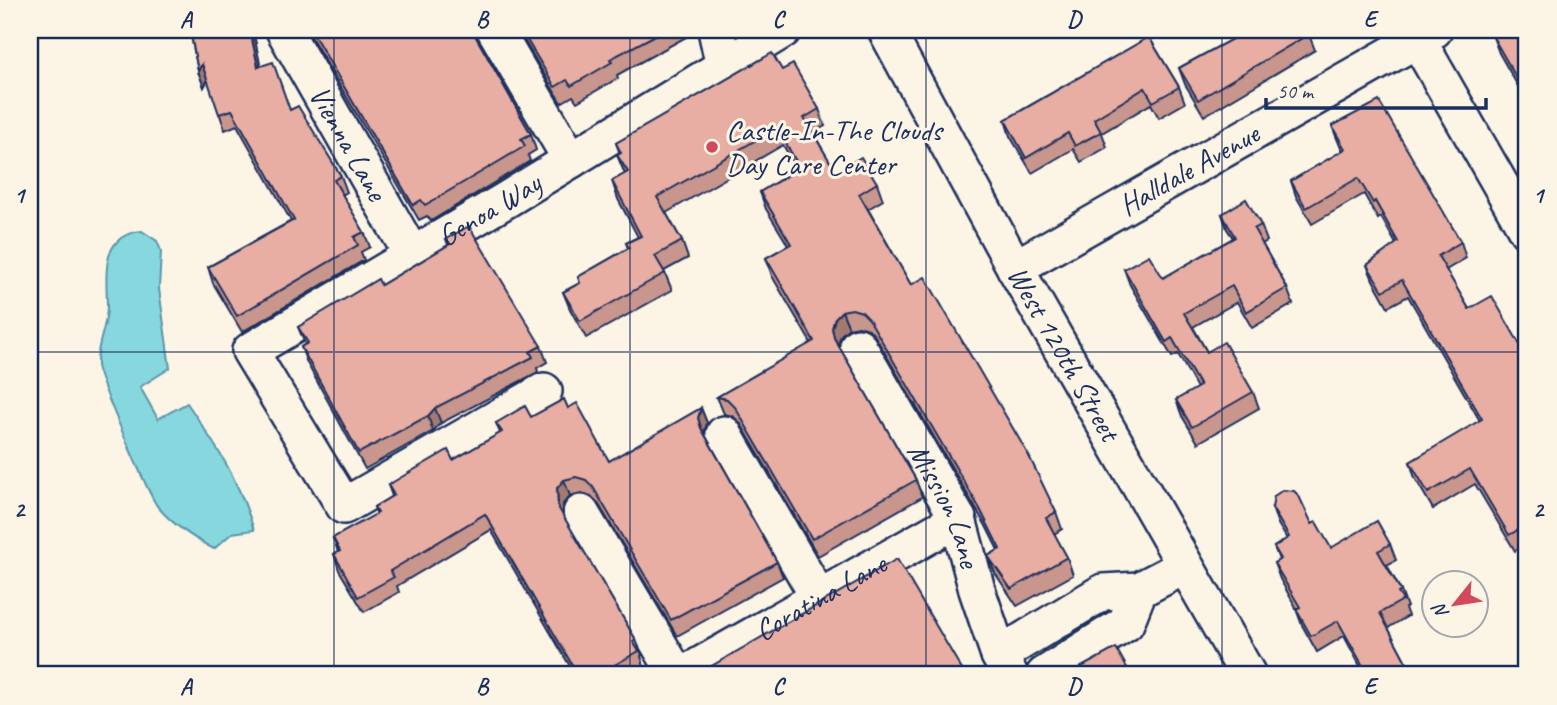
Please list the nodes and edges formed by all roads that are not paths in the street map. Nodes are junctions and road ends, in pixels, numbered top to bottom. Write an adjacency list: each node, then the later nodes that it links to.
1 (284, 30): 10 (street, Vienna Lane)
2 (495, 30): 8 (street)
3 (716, 30): 7 (street)
4 (783, 30): 7 (street, Genoa Way)
5 (886, 30): 11 (street, West 120th Street)
6 (1421, 33): 9 (street); 11 (street, Halldale Avenue)
7 (724, 66): 8 (street, Genoa Way)
8 (571, 160): 10 (street, Genoa Way)
9 (1527, 231)
10 (412, 255): 13 (street, Genoa Way)
11 (1015, 268): 17 (street, West 120th Street)
12 (858, 346): 16 (street, Mission Lane)
13 (544, 391)
14 (724, 434): 19 (street)
15 (581, 513): 21 (street)
16 (958, 519): 19 (street, Coratina Lane); 20 (street, Mission Lane)
17 (1185, 566): 18 (street); 24 (street, West 120th Street)
18 (1139, 590): 20 (street); 23 (street)
19 (819, 598): 22 (street, Coratina Lane)
20 (1005, 669)
21 (677, 675)
22 (683, 675)
23 (1044, 675)
24 (1248, 675)

